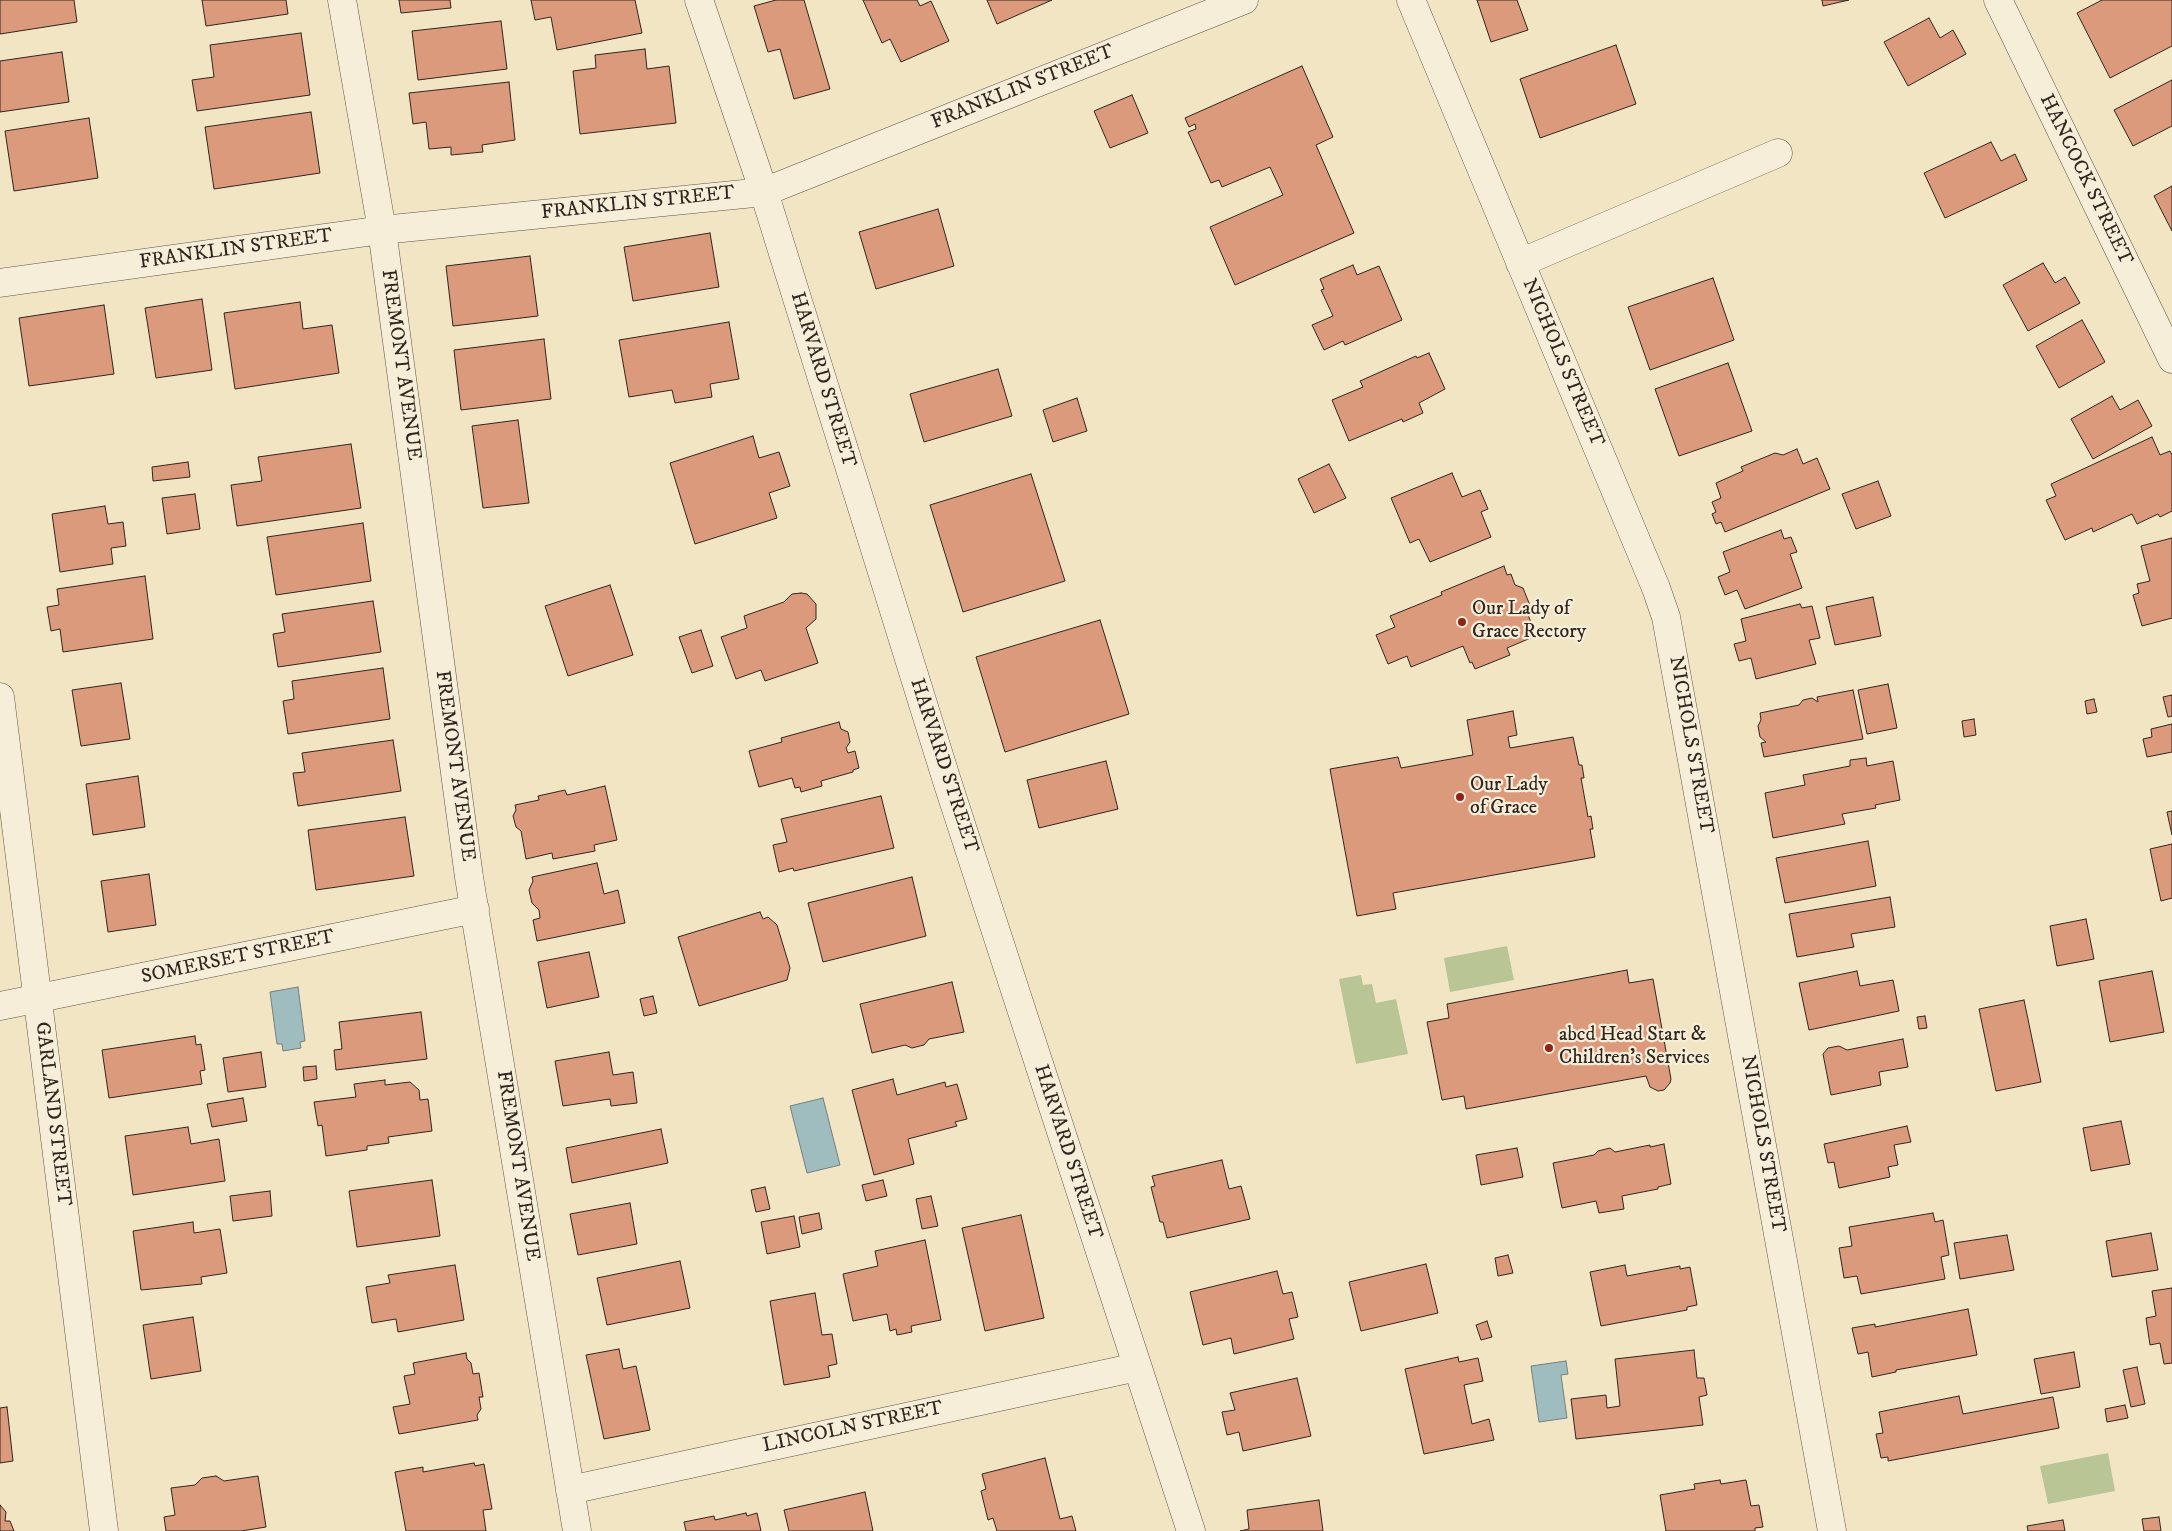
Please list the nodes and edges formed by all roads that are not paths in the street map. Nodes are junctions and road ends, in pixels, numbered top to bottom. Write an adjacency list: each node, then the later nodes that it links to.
1 (342, 0): 8 (street, FREMONT AVENUE)
2 (699, 0): 7 (street, HARVARD STREET)
3 (1244, 0): 7 (street, FRANKLIN STREET)
4 (1411, 0): 9 (street, NICHOLS STREET)
5 (1998, 0): 11 (street, HANCOCK STREET)
6 (1778, 153): 9 (street)
7 (764, 192): 8 (street, FRANKLIN STREET); 16 (street, HARVARD STREET)
8 (382, 230): 10 (street, FRANKLIN STREET); 13 (street, FREMONT AVENUE)
9 (1520, 263): 21 (street, NICHOLS STREET)
10 (0, 283)
11 (2172, 359)
12 (0, 697): 14 (street, GARLAND STREET)
13 (475, 909): 14 (street, SOMERSET STREET); 17 (street, FREMONT AVENUE)
14 (38, 999): 15 (street, SOMERSET STREET); 18 (street, GARLAND STREET)
15 (0, 1006)
16 (1137, 1367): 17 (street, LINCOLN STREET); 20 (street, HARVARD STREET)
17 (570, 1490): 19 (street, FREMONT AVENUE)
18 (104, 1531)
19 (577, 1531)
20 (1191, 1531)
21 (1832, 1531)

